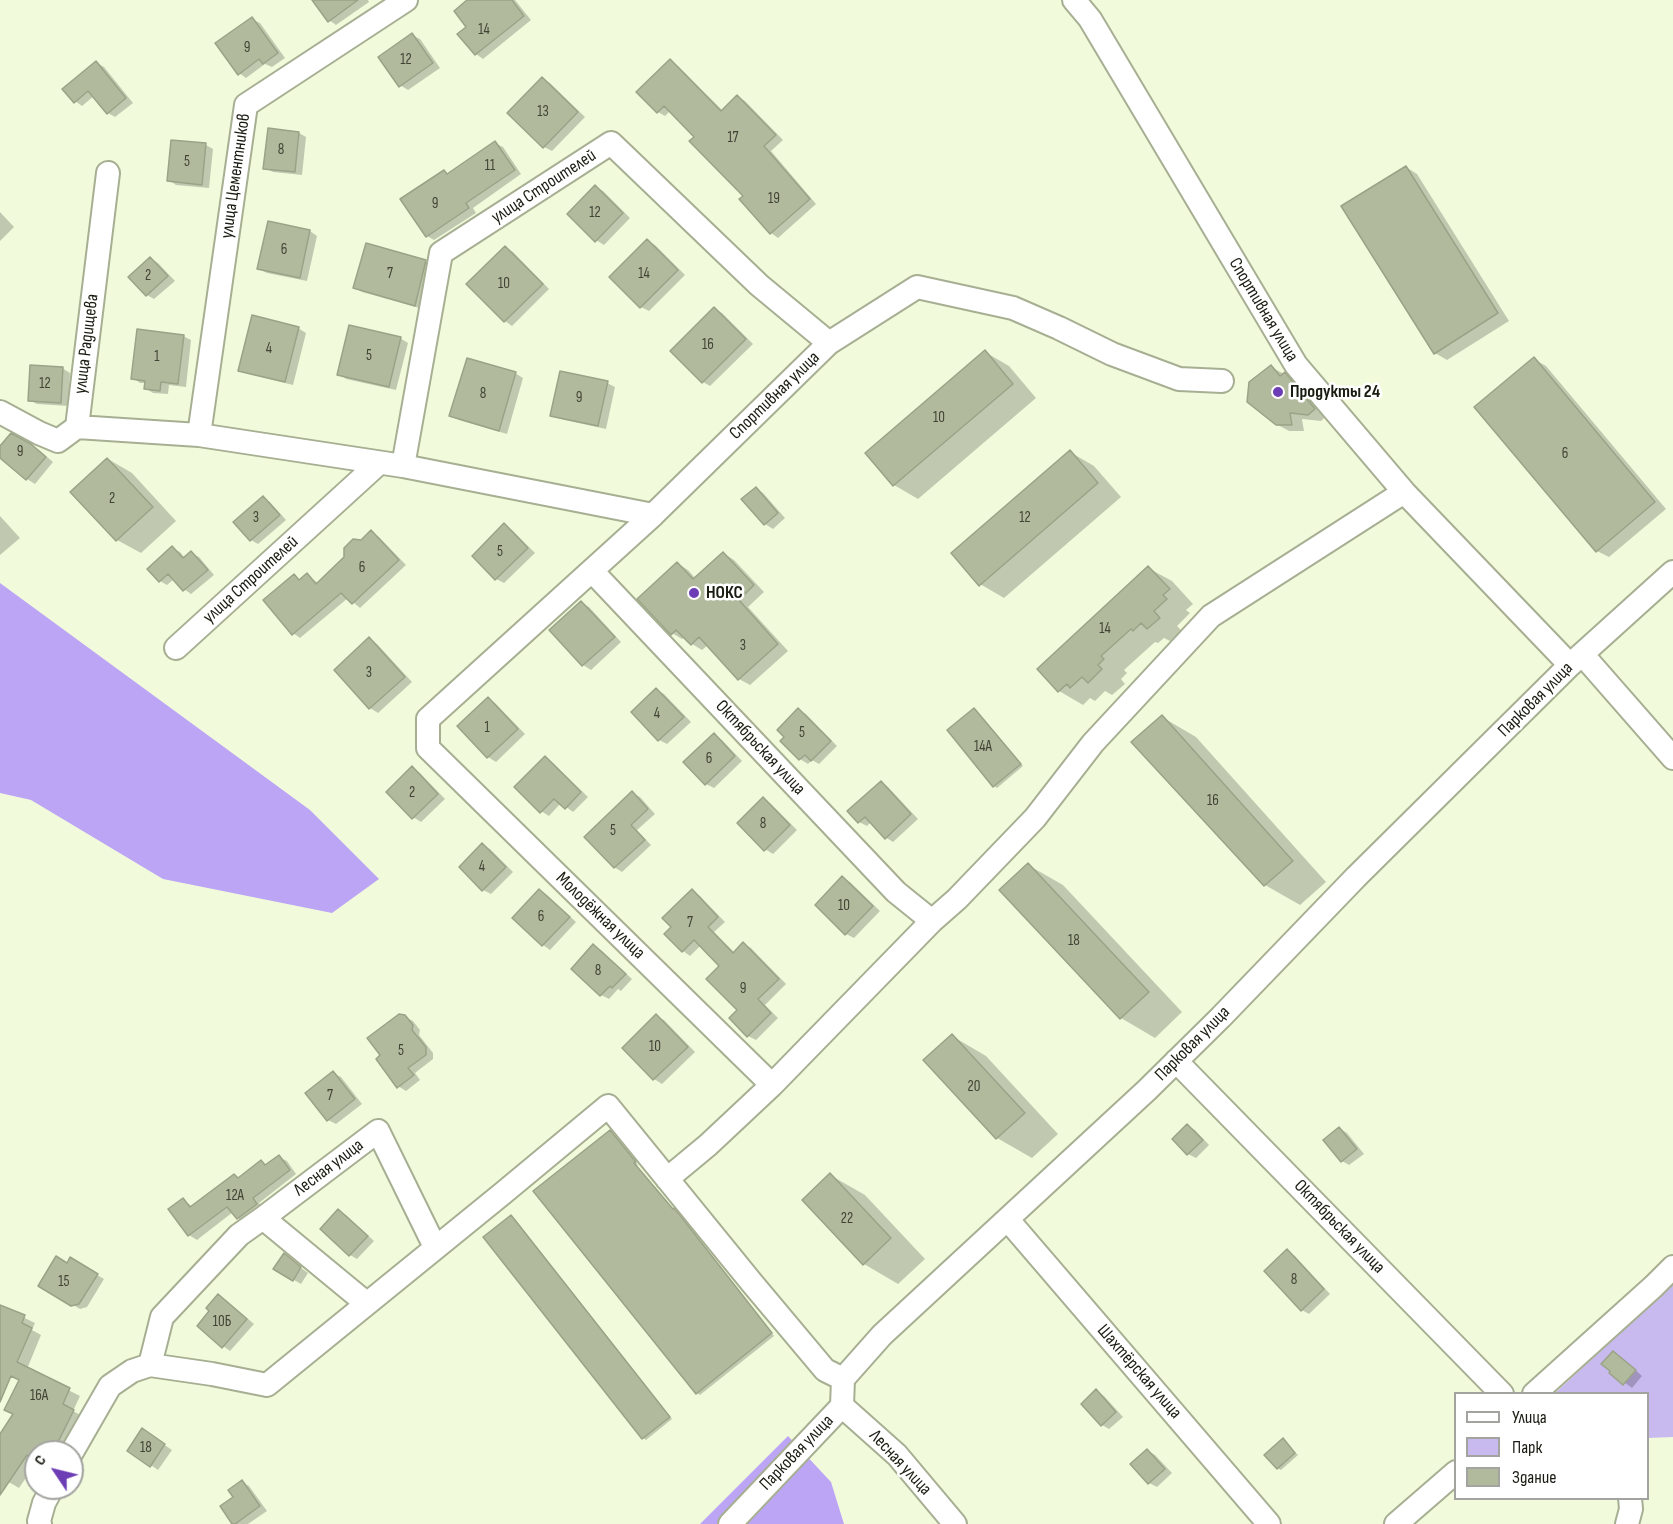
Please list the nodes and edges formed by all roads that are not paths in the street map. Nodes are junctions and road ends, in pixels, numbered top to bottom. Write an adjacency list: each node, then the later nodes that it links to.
1 (405, 0): 8 (street, улица Цементников)
2 (1074, 0): 11 (street, Спортивная улица)
3 (108, 173): 7 (street, улица Радищева)
4 (829, 343): 5 (street, Спортивная улица); 10 (street, улица Строителей); 12 (street, Спортивная улица)
5 (1222, 381)
6 (0, 412): 7 (street)
7 (77, 427): 8 (street)
8 (199, 435): 9 (street)
9 (379, 463): 10 (street); 15 (street, улица Строителей)
10 (403, 466): 12 (street)
11 (1404, 492): 16 (street, Спортивная улица); 19 (street)
12 (653, 515): 13 (street, Спортивная улица)
13 (592, 571): 17 (street, Спортивная улица); 19 (street, Октябрьская улица)
14 (1673, 572): 16 (street, Парковая улица)
15 (176, 648)
16 (1576, 660): 18 (street, Спортивная улица); 20 (street, Парковая улица)
17 (428, 748): 21 (street, Молодёжная улица)
18 (1673, 759)
19 (932, 921): 21 (street)
20 (1176, 1061): 24 (street, Парковая улица); 30 (street, Октябрьская улица)
21 (772, 1085): 22 (street)
22 (667, 1179): 25 (street); 29 (street)
23 (263, 1218): 25 (street, Лесная улица); 27 (street); 28 (street, Лесная улица)
24 (1008, 1220): 29 (street, Парковая улица); 40 (street, Шахтёрская улица)
25 (435, 1247): 27 (street)
26 (1673, 1267): 31 (street)
27 (366, 1303): 28 (street)
28 (150, 1365): 33 (street)
29 (843, 1379): 32 (street, Парковая улица)
30 (1500, 1392)
31 (1536, 1392)
32 (842, 1406): 38 (street, Парковая улица); 39 (street, Лесная улица)
33 (79, 1440)
34 (1454, 1473): 41 (street)
35 (46, 1500): 37 (street)
36 (1630, 1500): 42 (street)
37 (40, 1524)
38 (730, 1524)
39 (955, 1524)
40 (1269, 1524)
41 (1396, 1524)
42 (1628, 1524)

